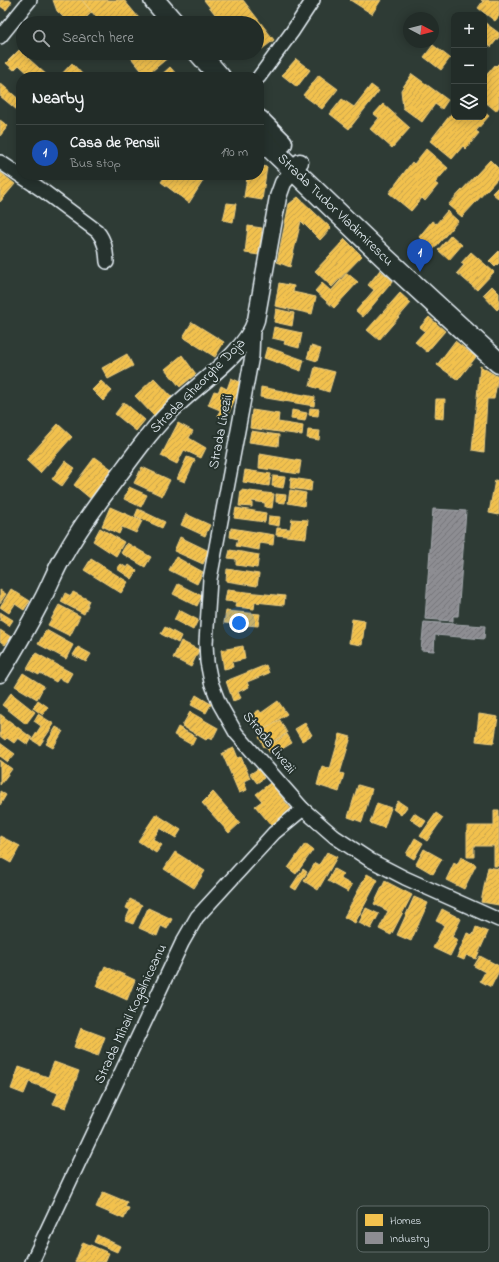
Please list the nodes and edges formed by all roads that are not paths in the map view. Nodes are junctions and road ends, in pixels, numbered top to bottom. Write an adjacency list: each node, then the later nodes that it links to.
1 (30, 0): 5 (street)
2 (140, 0): 6 (main road)
3 (154, 0): 7 (main road)
4 (313, 0): 14 (street)
5 (17, 16)
6 (153, 16)
7 (168, 16)
8 (16, 17): 9 (street)
9 (0, 36)
10 (190, 60): 12 (main road)
11 (205, 60): 13 (main road)
12 (199, 72)
13 (216, 72)
14 (263, 72)
15 (264, 126): 18 (main road, Strada Tudor Vladimirescu)
16 (264, 141): 18 (main road, Strada Tudor Vladimirescu)
17 (0, 162): 19 (street)
18 (296, 166): 22 (street, Strada Gheorghe Doja); 23 (main road, Strada Tudor Vladimirescu)
19 (16, 173)
20 (27, 180): 21 (street)
21 (107, 262)
22 (253, 329): 24 (street, Strada Gheorghe Doja); 25 (street, Strada Livezii)
23 (499, 358)
24 (0, 674)
25 (302, 809): 26 (street, Strada Livezii); 27 (street, Strada Mihail Kogălniceanu)
26 (499, 920)
27 (32, 1262)

